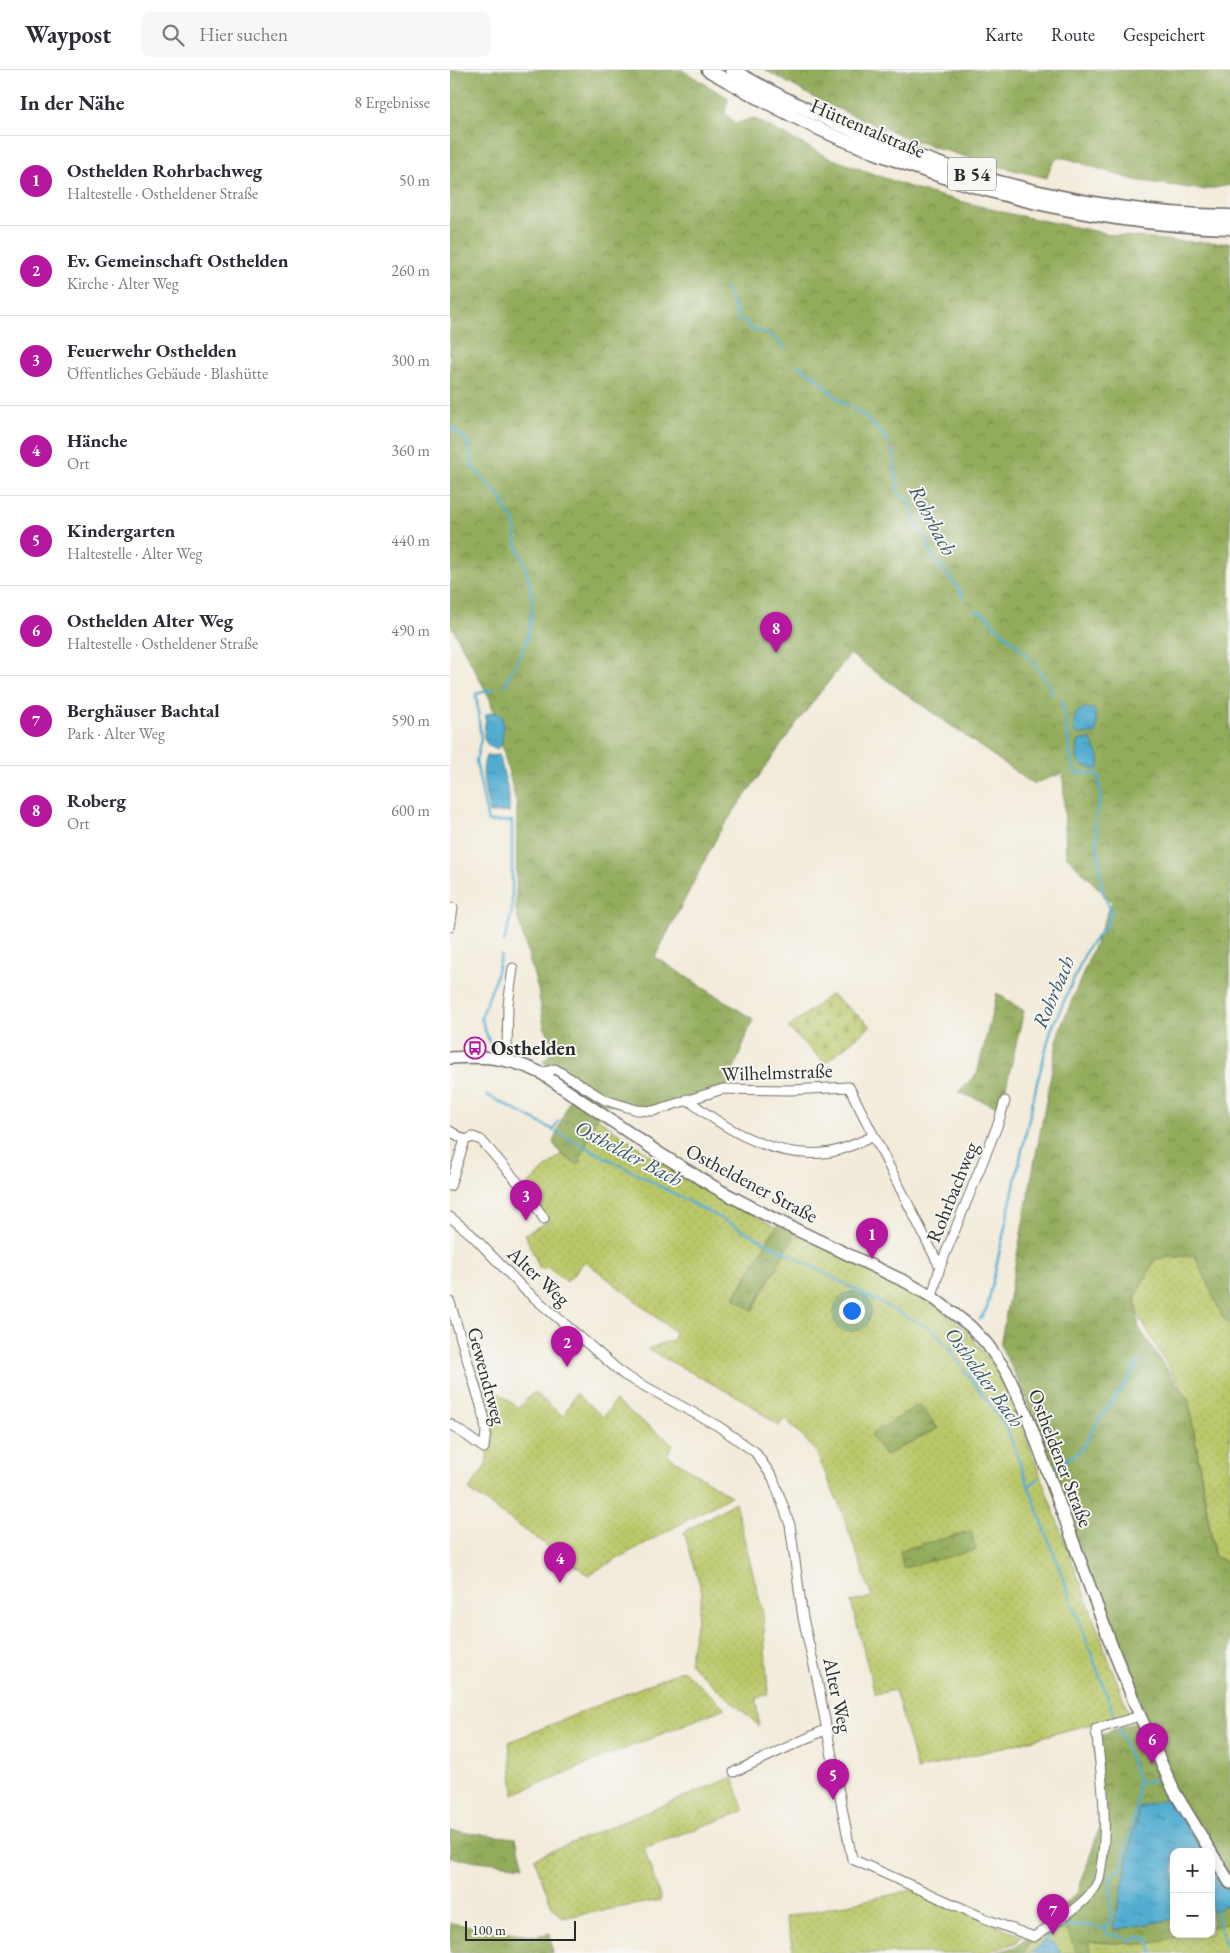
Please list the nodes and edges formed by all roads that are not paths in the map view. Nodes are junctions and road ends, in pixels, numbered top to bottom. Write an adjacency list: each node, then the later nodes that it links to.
1 (708, 70): 4 (highway, Hüttentalstraße / B 54)
2 (732, 70): 3 (highway, Hüttentalstraße / B 54)
3 (1230, 216)
4 (1230, 228)
5 (453, 908): 6 (street)
6 (450, 927)
7 (513, 968): 9 (street)
8 (450, 1058): 9 (main road, Ostheldener Straße)
9 (502, 1058): 10 (main road, Ostheldener Straße)
10 (541, 1073): 11 (street, Wilhelmstraße); 20 (main road, Ostheldener Straße)
11 (687, 1099): 14 (street); 14 (street, Wilhelmstraße)
12 (1005, 1101): 19 (street, Rohrbachweg)
13 (450, 1131): 15 (street)
14 (874, 1136): 19 (street)
15 (465, 1140): 16 (street); 18 (street)
16 (450, 1186)
17 (450, 1217): 25 (street, Alter Weg)
18 (544, 1219)
19 (940, 1267): 20 (street, Rohrbachweg)
20 (932, 1296): 24 (main road, Ostheldener Straße)
21 (450, 1302): 22 (street, Gewendtweg)
22 (452, 1318): 23 (street, Gewendtweg)
23 (450, 1424)
24 (1140, 1716): 25 (street, Alter Weg); 27 (main road, Ostheldener Straße)
25 (827, 1729): 26 (street)
26 (734, 1772)
27 (1209, 1848)
28 (1215, 1859): 29 (main road, Ostheldener Straße)
29 (1230, 1883)

